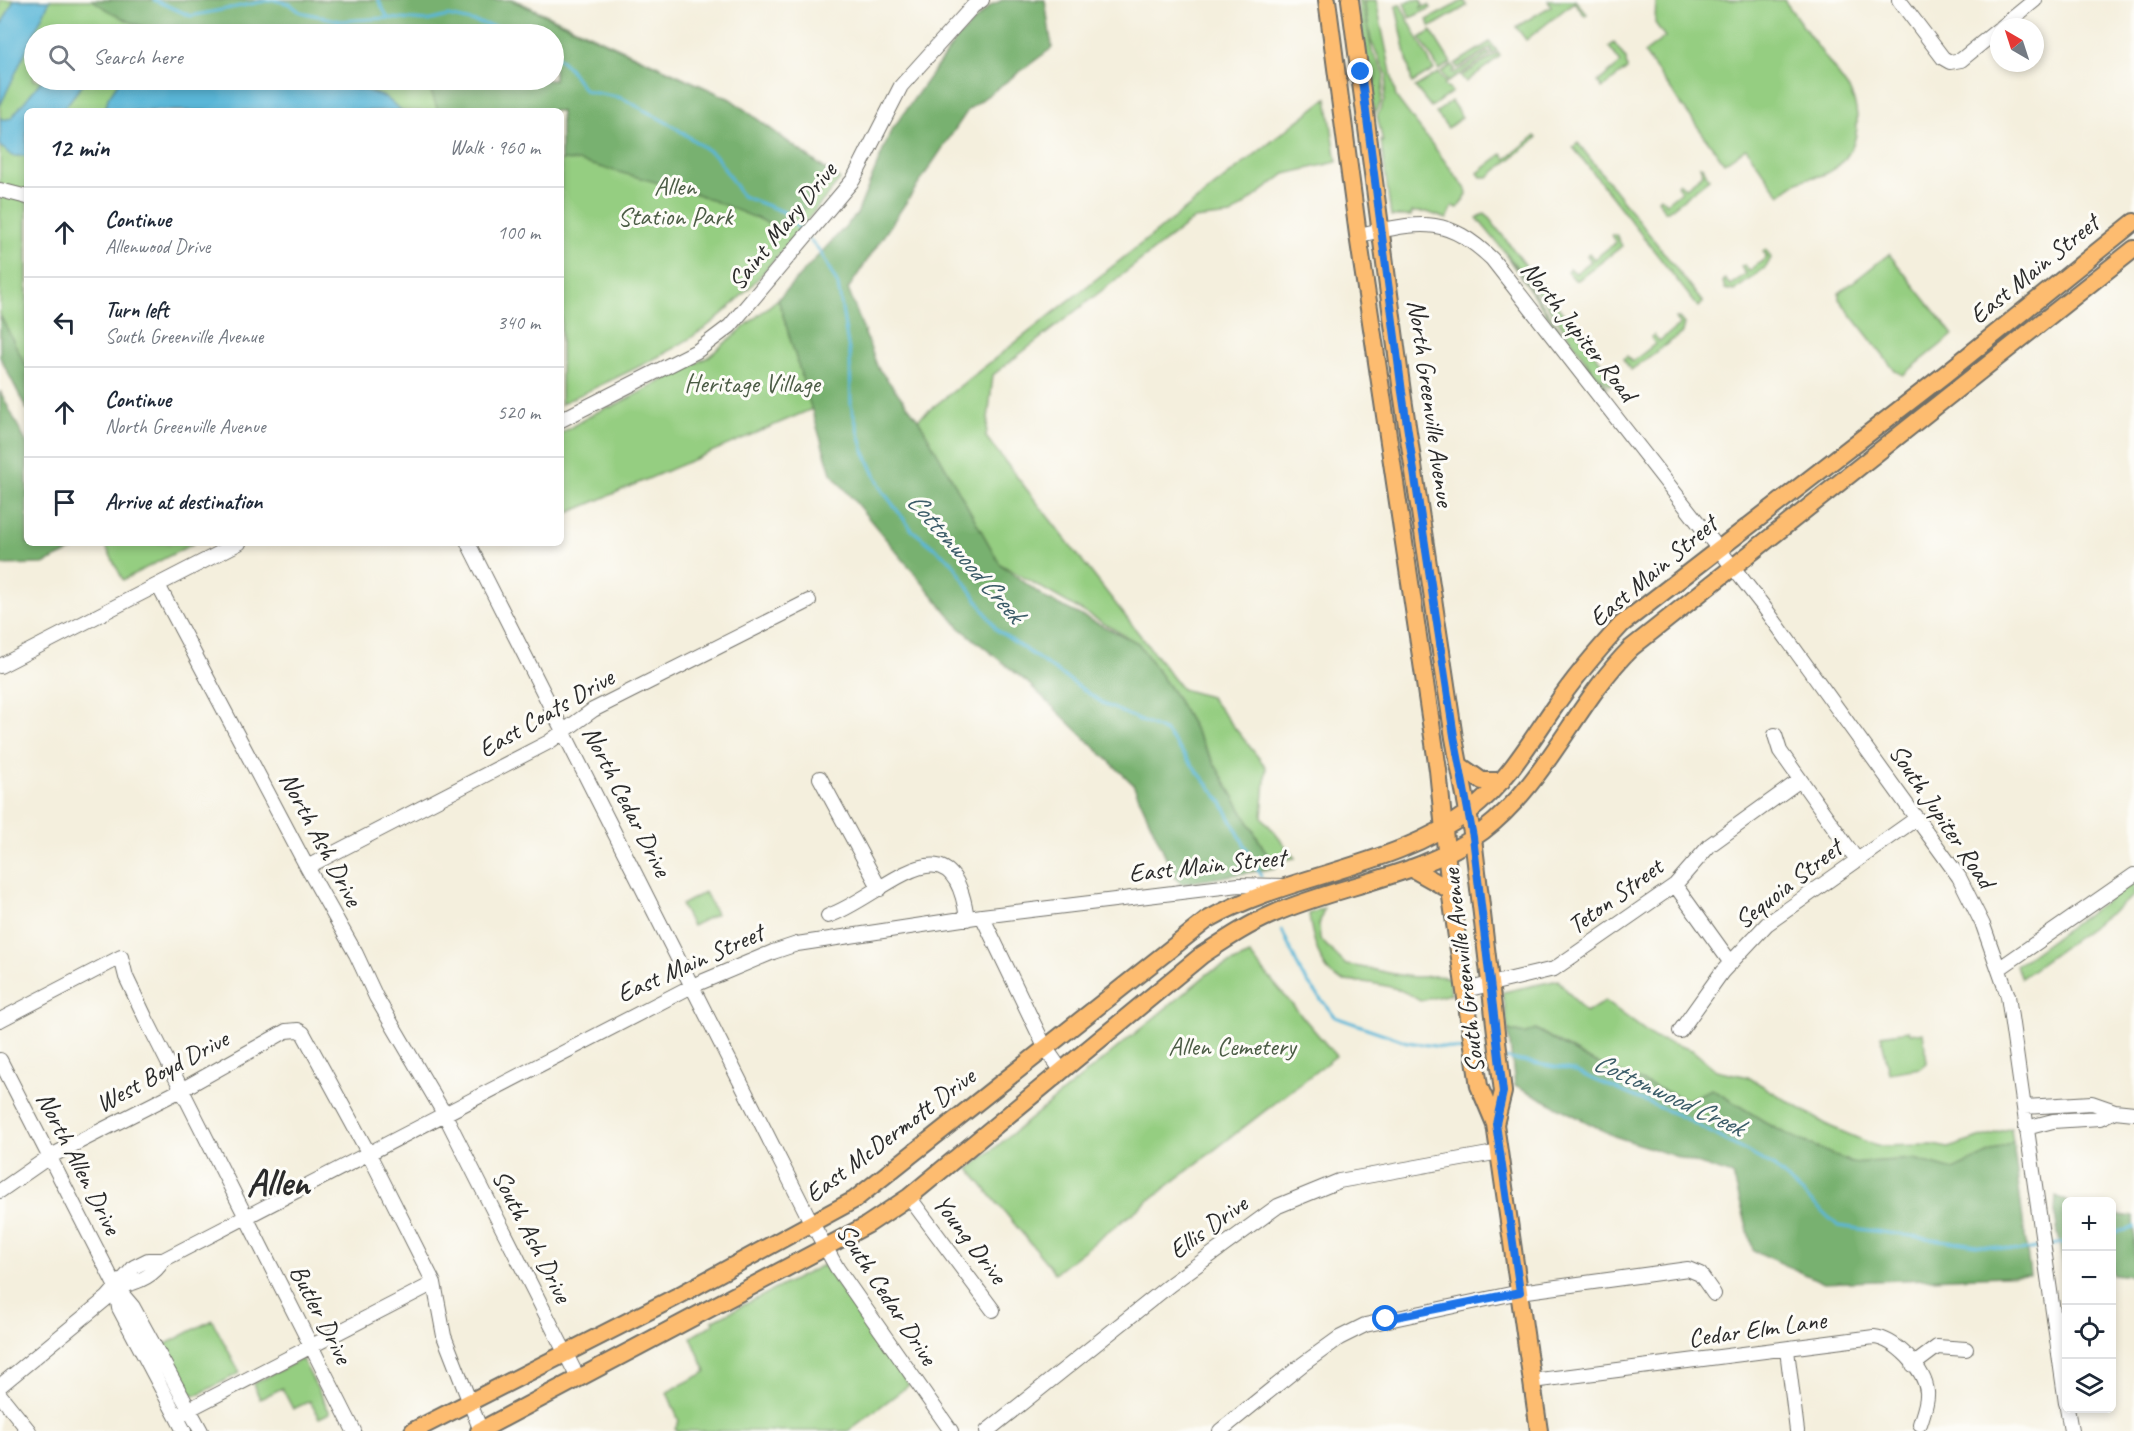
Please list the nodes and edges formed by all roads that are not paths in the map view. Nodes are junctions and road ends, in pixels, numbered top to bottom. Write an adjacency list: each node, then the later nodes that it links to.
1 (982, 0): 17 (street, Saint Mary Drive)
2 (1327, 0): 12 (main road, North Greenville Avenue)
3 (1350, 0): 11 (main road, North Greenville Avenue)
4 (1899, 0): 7 (street)
5 (2035, 0): 6 (street)
6 (2012, 18)
7 (1990, 36)
8 (0, 190): 9 (street)
9 (24, 196)
10 (2134, 222): 14 (main road, East Main Street)
11 (1382, 230): 12 (street, North Jupiter Road); 21 (street, North Jupiter Road); 30 (main road, North Greenville Avenue)
12 (1358, 235): 36 (main road, North Greenville Avenue)
13 (2134, 249): 15 (main road, East Main Street)
14 (2031, 304): 15 (main road); 16 (main road, East Main Street)
15 (2045, 321): 18 (main road, East Main Street)
16 (1902, 406): 18 (main road); 21 (main road, East Main Street)
17 (564, 418)
18 (1916, 423): 22 (main road, East Main Street)
19 (233, 546): 23 (street)
20 (470, 546): 28 (street, North Cedar Drive)
21 (1719, 548): 22 (street, South Jupiter Road); 25 (main road, East Main Street)
22 (1733, 567): 27 (main road, East Main Street); 35 (street, South Jupiter Road)
23 (158, 585): 26 (street); 40 (street, North Ash Drive)
24 (809, 601): 28 (street, East Coats Drive)
25 (1592, 657): 27 (main road); 33 (main road, East Main Street)
26 (0, 666)
27 (1609, 671): 37 (main road, East Main Street)
28 (564, 731): 40 (street, East Coats Drive); 53 (street, North Cedar Drive)
29 (1775, 735): 32 (street)
30 (1459, 765): 33 (main road); 34 (main road, North Greenville Avenue)
31 (820, 778): 45 (street)
32 (1800, 780): 39 (street); 43 (street, Teton Street)
33 (1502, 781): 34 (main road, East Main Street)
34 (1468, 812): 36 (main road, East Main Street); 37 (main road, South Greenville Avenue)
35 (1917, 818): 39 (street, Sequoia Street); 51 (street, South Jupiter Road)
36 (1443, 829): 38 (main road, South Greenville Avenue); 44 (main road, East Main Street)
37 (1473, 837): 38 (main road, East Main Street); 52 (main road, South Greenville Avenue)
38 (1446, 852): 41 (main road, East Main Street); 46 (main road, South Greenville Avenue)
39 (1857, 860): 50 (street, Sequoia Street)
40 (307, 867): 64 (street, North Ash Drive)
41 (1411, 868): 46 (main road); 59 (main road, East Main Street)
42 (2134, 875): 51 (street)
43 (1675, 885): 50 (street); 52 (street, Teton Street)
44 (1284, 886): 48 (street, East Main Street); 57 (main road, East McDermott Drive)
45 (880, 889): 47 (street); 49 (street)
46 (1450, 890): 54 (main road, South Greenville Avenue)
47 (828, 916)
48 (982, 916): 49 (street, East Main Street); 57 (street)
49 (967, 919): 53 (street, East Main Street)
50 (1731, 963): 56 (street, Sequoia Street)
51 (2000, 968): 61 (street, South Jupiter Road)
52 (1489, 985): 54 (street, Teton Street); 65 (main road, South Greenville Avenue)
53 (692, 986): 64 (street, East Main Street); 73 (street, South Cedar Drive)
54 (1465, 990): 65 (main road, South Greenville Avenue)
55 (0, 1020): 60 (street, Butler Drive)
56 (1680, 1031)
57 (1045, 1047): 59 (street); 73 (main road, East McDermott Drive)
58 (0, 1060): 69 (street, North Allen Drive)
59 (1061, 1070): 71 (main road)
60 (181, 1090): 68 (street, West Boyd Drive); 69 (street, West Boyd Drive); 72 (street, Butler Drive)
61 (2024, 1107): 62 (street); 66 (street, South Jupiter Road)
62 (2115, 1111): 63 (street); 66 (street)
63 (2134, 1113)
64 (445, 1115): 68 (street, East Main Street); 83 (street, South Ash Drive)
65 (1496, 1124): 67 (main road, South Greenville Avenue)
66 (2026, 1128): 85 (street, South Jupiter Road)
67 (1500, 1152): 77 (main road, South Greenville Avenue); 102 (street, Ellis Drive)
68 (369, 1154): 72 (street, East Main Street); 75 (street)
69 (49, 1157): 70 (street, West Boyd Drive); 76 (street, North Allen Drive)
70 (0, 1191)
71 (909, 1197): 74 (main road); 79 (street, Young Drive)
72 (245, 1218): 76 (street, East Main Street); 80 (street, Butler Drive)
73 (813, 1224): 74 (street, South Cedar Drive); 83 (main road, East McDermott Drive)
74 (826, 1248): 86 (main road); 101 (street, South Cedar Drive)
75 (434, 1283): 80 (street); 90 (street)
76 (116, 1287): 88 (street); 91 (street); 93 (street)
77 (1520, 1292): 78 (street); 87 (main road, South Greenville Avenue); 103 (street)
78 (1714, 1294)
79 (993, 1310)
80 (311, 1347): 91 (street); 98 (street, Butler Drive)
81 (1966, 1349): 84 (street)
82 (1787, 1350): 84 (street, Cedar Elm Lane); 87 (street, Cedar Elm Lane); 105 (street)
83 (565, 1353): 86 (street, South Ash Drive); 90 (main road, East McDermott Drive)
84 (1913, 1365): 94 (street, Cedar Elm Lane)
85 (2062, 1370)
86 (578, 1378): 100 (main road)
87 (1532, 1381): 104 (main road, South Greenville Avenue)
88 (0, 1386)
89 (0, 1395): 95 (street)
90 (470, 1402): 99 (main road, East McDermott Drive); 100 (street)
91 (190, 1409): 93 (street); 97 (street)
92 (2068, 1413): 106 (street)
93 (176, 1416): 96 (street)
94 (1920, 1424)
95 (28, 1431)
96 (184, 1431)
97 (201, 1431)
98 (354, 1431)
99 (413, 1431)
100 (480, 1431)
101 (951, 1431)
102 (987, 1431)
103 (1220, 1431)
104 (1537, 1431)
105 (1797, 1431)
106 (2071, 1431)

